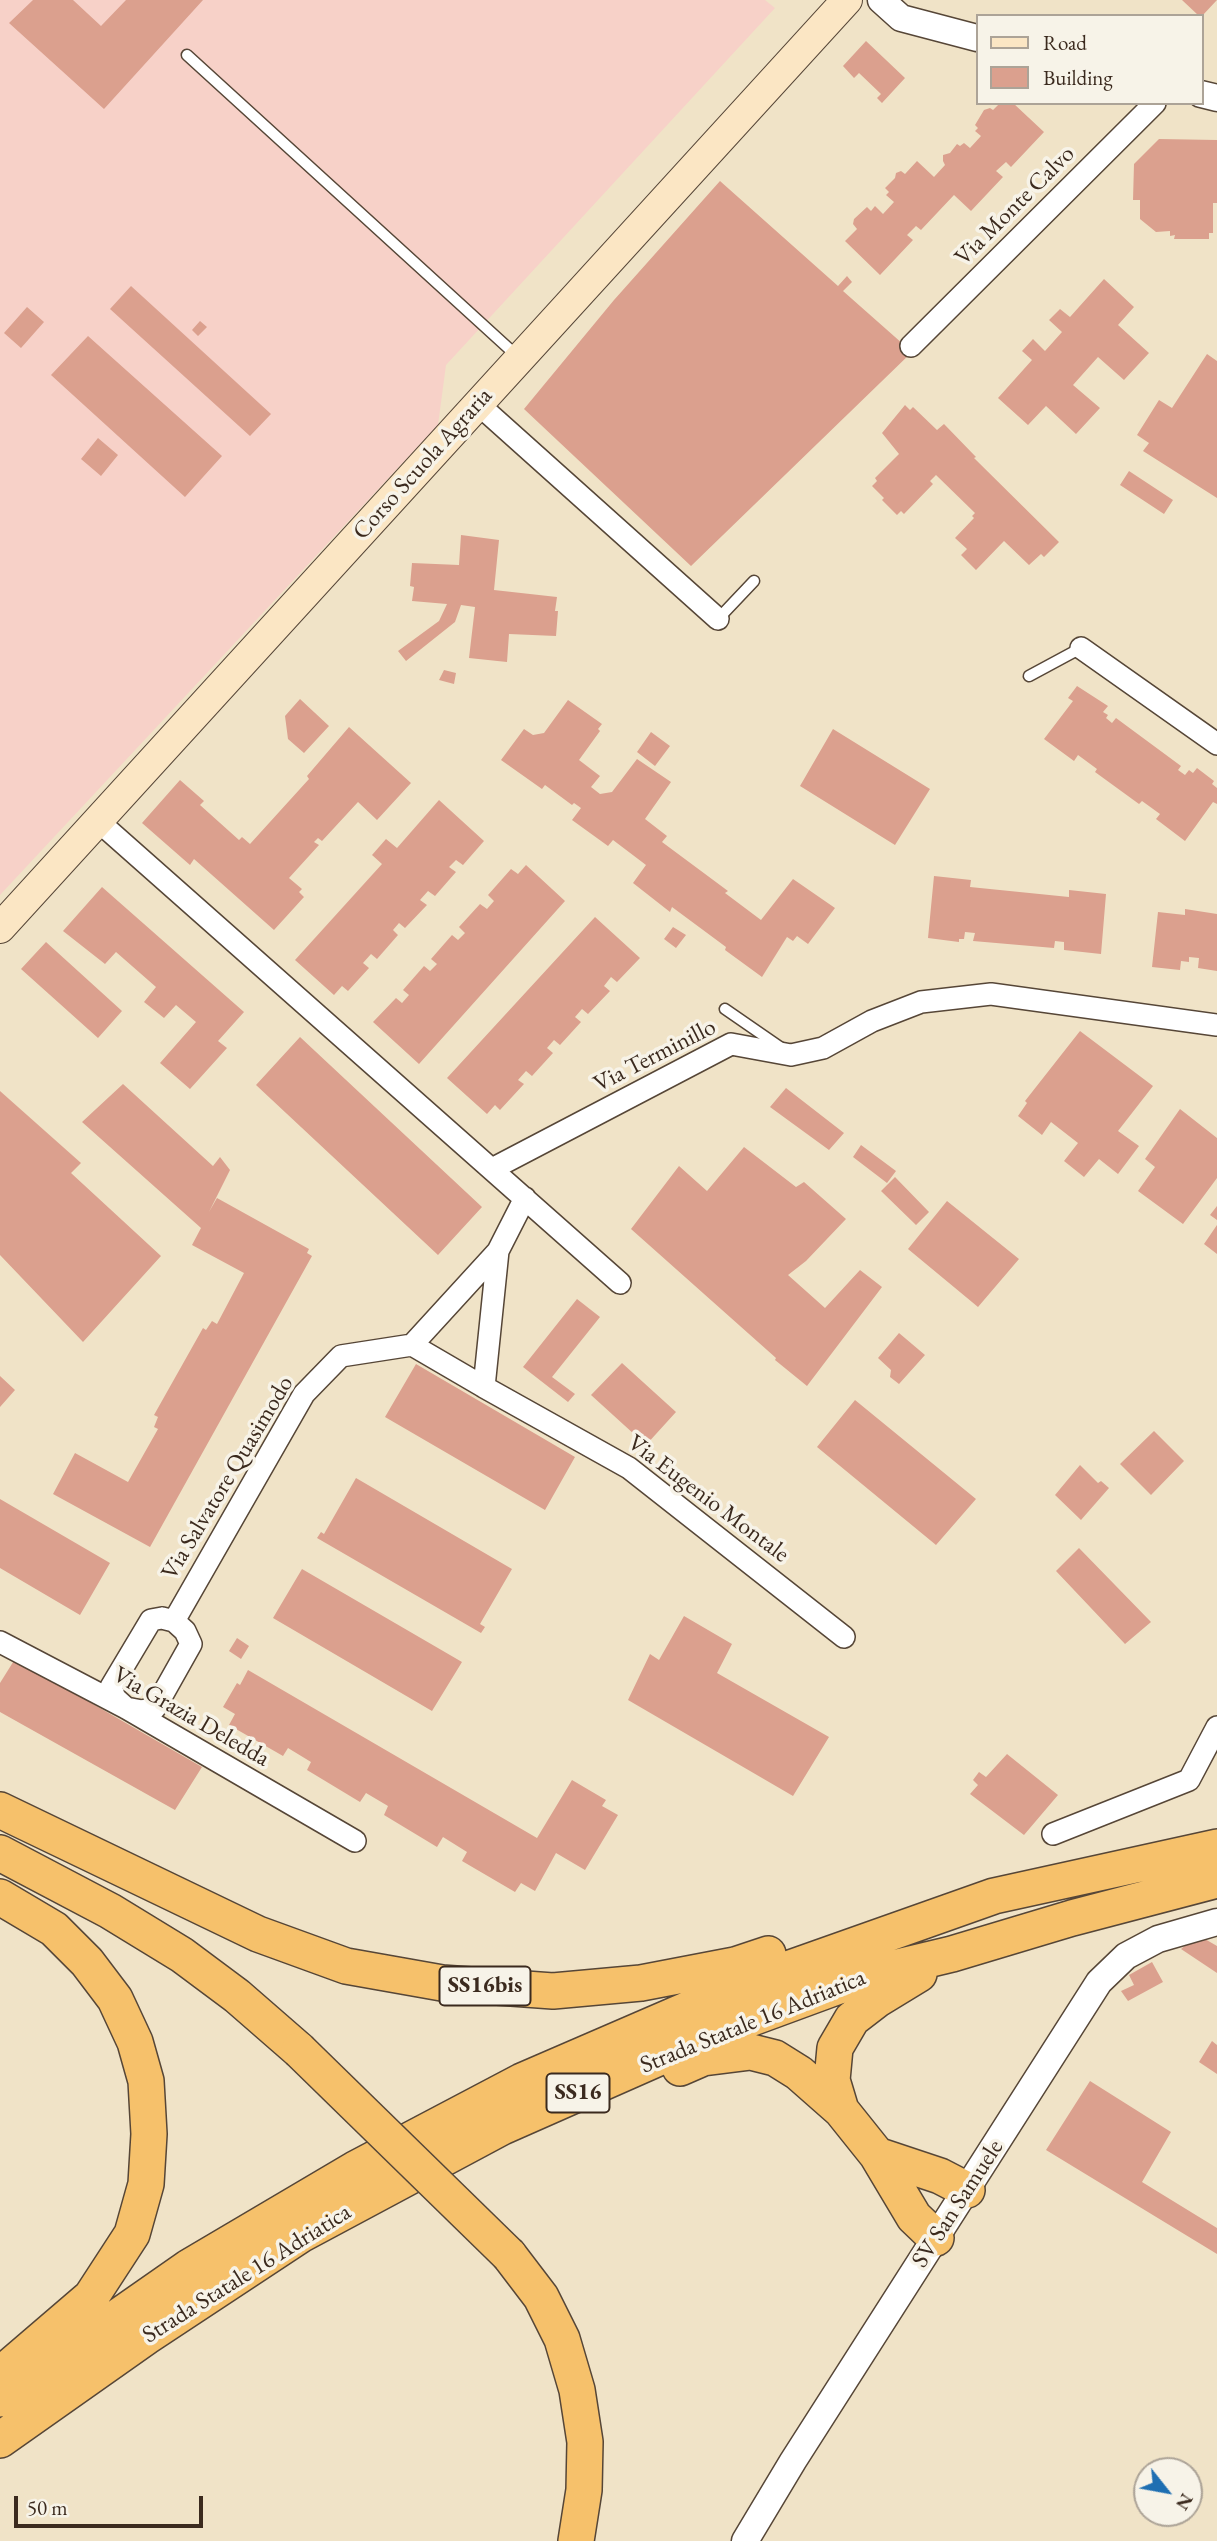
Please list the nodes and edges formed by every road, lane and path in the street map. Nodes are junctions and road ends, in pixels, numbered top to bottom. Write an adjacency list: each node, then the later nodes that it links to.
1 (847, 0): 7 (main road, Corso Scuola Agraria)
2 (881, 0): 3 (street)
3 (976, 38)
4 (187, 55): 7 (lane)
5 (1153, 105): 6 (street, Via Monte Calvo)
6 (911, 346)
7 (519, 358): 8 (main road, Corso Scuola Agraria)
8 (478, 404): 10 (street); 14 (main road, Corso Scuola Agraria)
9 (754, 580): 10 (lane)
10 (718, 619)
11 (1081, 648): 12 (lane); 13 (street)
12 (1029, 676)
13 (1217, 744)
14 (98, 821): 15 (main road, Corso Scuola Agraria); 19 (street)
15 (0, 928)
16 (725, 1009): 18 (lane)
17 (1217, 1025): 18 (street, Via Terminillo)
18 (790, 1055): 19 (street, Via Terminillo)
19 (492, 1169): 20 (street)
20 (525, 1198): 21 (street); 22 (street)
21 (498, 1251): 23 (street); 24 (street)
22 (620, 1283)
23 (412, 1345): 24 (street); 25 (street, Via Salvatore Quasimodo)
24 (484, 1387): 26 (street, Via Eugenio Montale)
25 (174, 1621): 28 (street, Via Salvatore Quasimodo); 28 (street)
26 (844, 1637)
27 (0, 1642): 28 (street, Via Grazia Deledda)
28 (126, 1708): 32 (street, Via Grazia Deledda)
29 (1217, 1727): 31 (street)
30 (0, 1810): 36 (highway, SS16bis)
31 (1053, 1834)
32 (355, 1841)
33 (1217, 1847): 36 (highway, Strada Statale 16 Adriatica / SS16)
34 (0, 1853): 50 (highway, bridge)
35 (1217, 1880): 39 (highway, Strada Statale 16 Adriatica / SS16)
36 (994, 1896): 47 (highway, Strada Statale 16 Adriatica / SS16)
37 (0, 1897): 46 (highway)
38 (1217, 1922): 43 (street, SV San Samuele)
39 (952, 1954): 40 (highway); 41 (highway, Strada Statale 16 Adriatica / SS16)
40 (841, 2110): 41 (highway); 42 (highway)
41 (502, 2127): 44 (highway, Strada Statale 16 Adriatica / SS16)
42 (877, 2155): 43 (highway); 45 (highway)
43 (967, 2190): 45 (street, SV San Samuele)
44 (302, 2234): 48 (highway, Strada Statale 16 Adriatica / SS16); 49 (highway)
45 (936, 2238): 51 (street, SV San Samuele)
46 (0, 2375)
47 (0, 2399)
48 (0, 2440)
49 (0, 2468)
50 (576, 2541)
51 (745, 2541)

